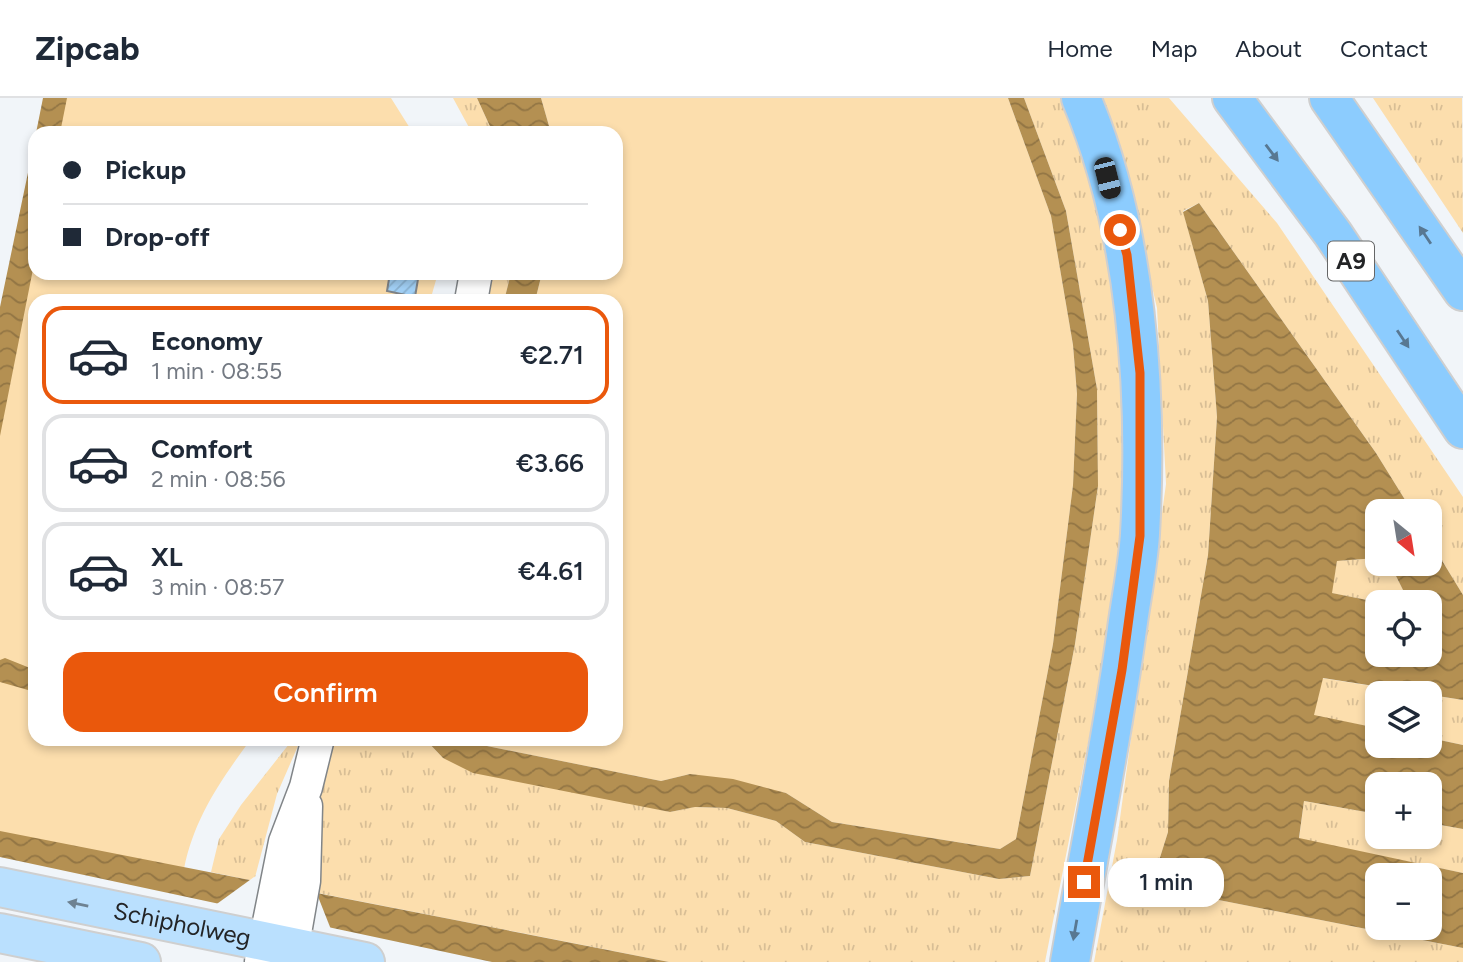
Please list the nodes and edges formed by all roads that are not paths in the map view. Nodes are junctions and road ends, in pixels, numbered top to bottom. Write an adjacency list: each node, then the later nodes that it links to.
1 (1081, 98): 12 (highway, one-way to 12)
2 (1232, 98): 5 (highway, A9, one-way to 5)
3 (1329, 98): 4 (highway, one-way to 3)
4 (1463, 291)
5 (1463, 429)
6 (316, 746): 9 (street)
7 (0, 887): 9 (main road, Schipholweg, one-way to 7)
8 (0, 933): 10 (main road, Schipholweg)
9 (279, 944): 11 (main road, Schipholweg)
10 (141, 962)
11 (365, 962)
12 (1070, 962)

